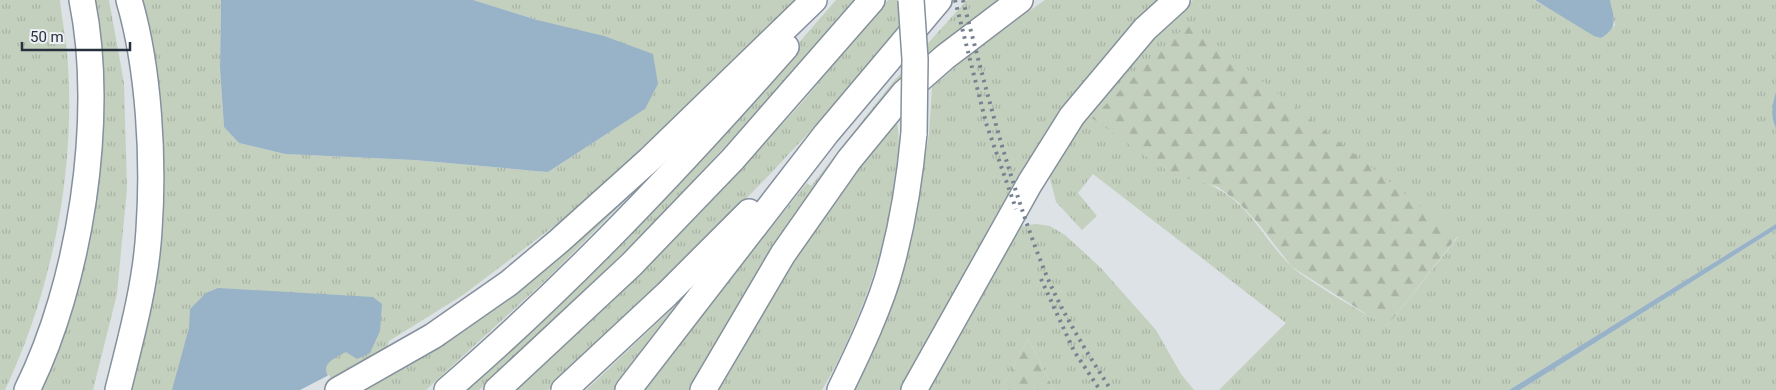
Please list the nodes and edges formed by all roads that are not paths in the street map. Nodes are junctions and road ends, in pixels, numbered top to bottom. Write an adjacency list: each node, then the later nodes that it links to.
1 (82, 0): 11 (highway)
2 (129, 0): 12 (highway)
3 (814, 0): 13 (highway)
4 (827, 0): 14 (highway)
5 (872, 0): 15 (highway)
6 (911, 0): 19 (highway, bridge)
7 (939, 0): 10 (highway)
8 (1020, 0): 18 (highway)
9 (1177, 0): 20 (highway)
10 (826, 134): 16 (highway); 17 (highway)
11 (27, 390)
12 (118, 390)
13 (338, 390)
14 (447, 390)
15 (497, 390)
16 (564, 390)
17 (628, 390)
18 (703, 390)
19 (840, 390)
20 (914, 390)

